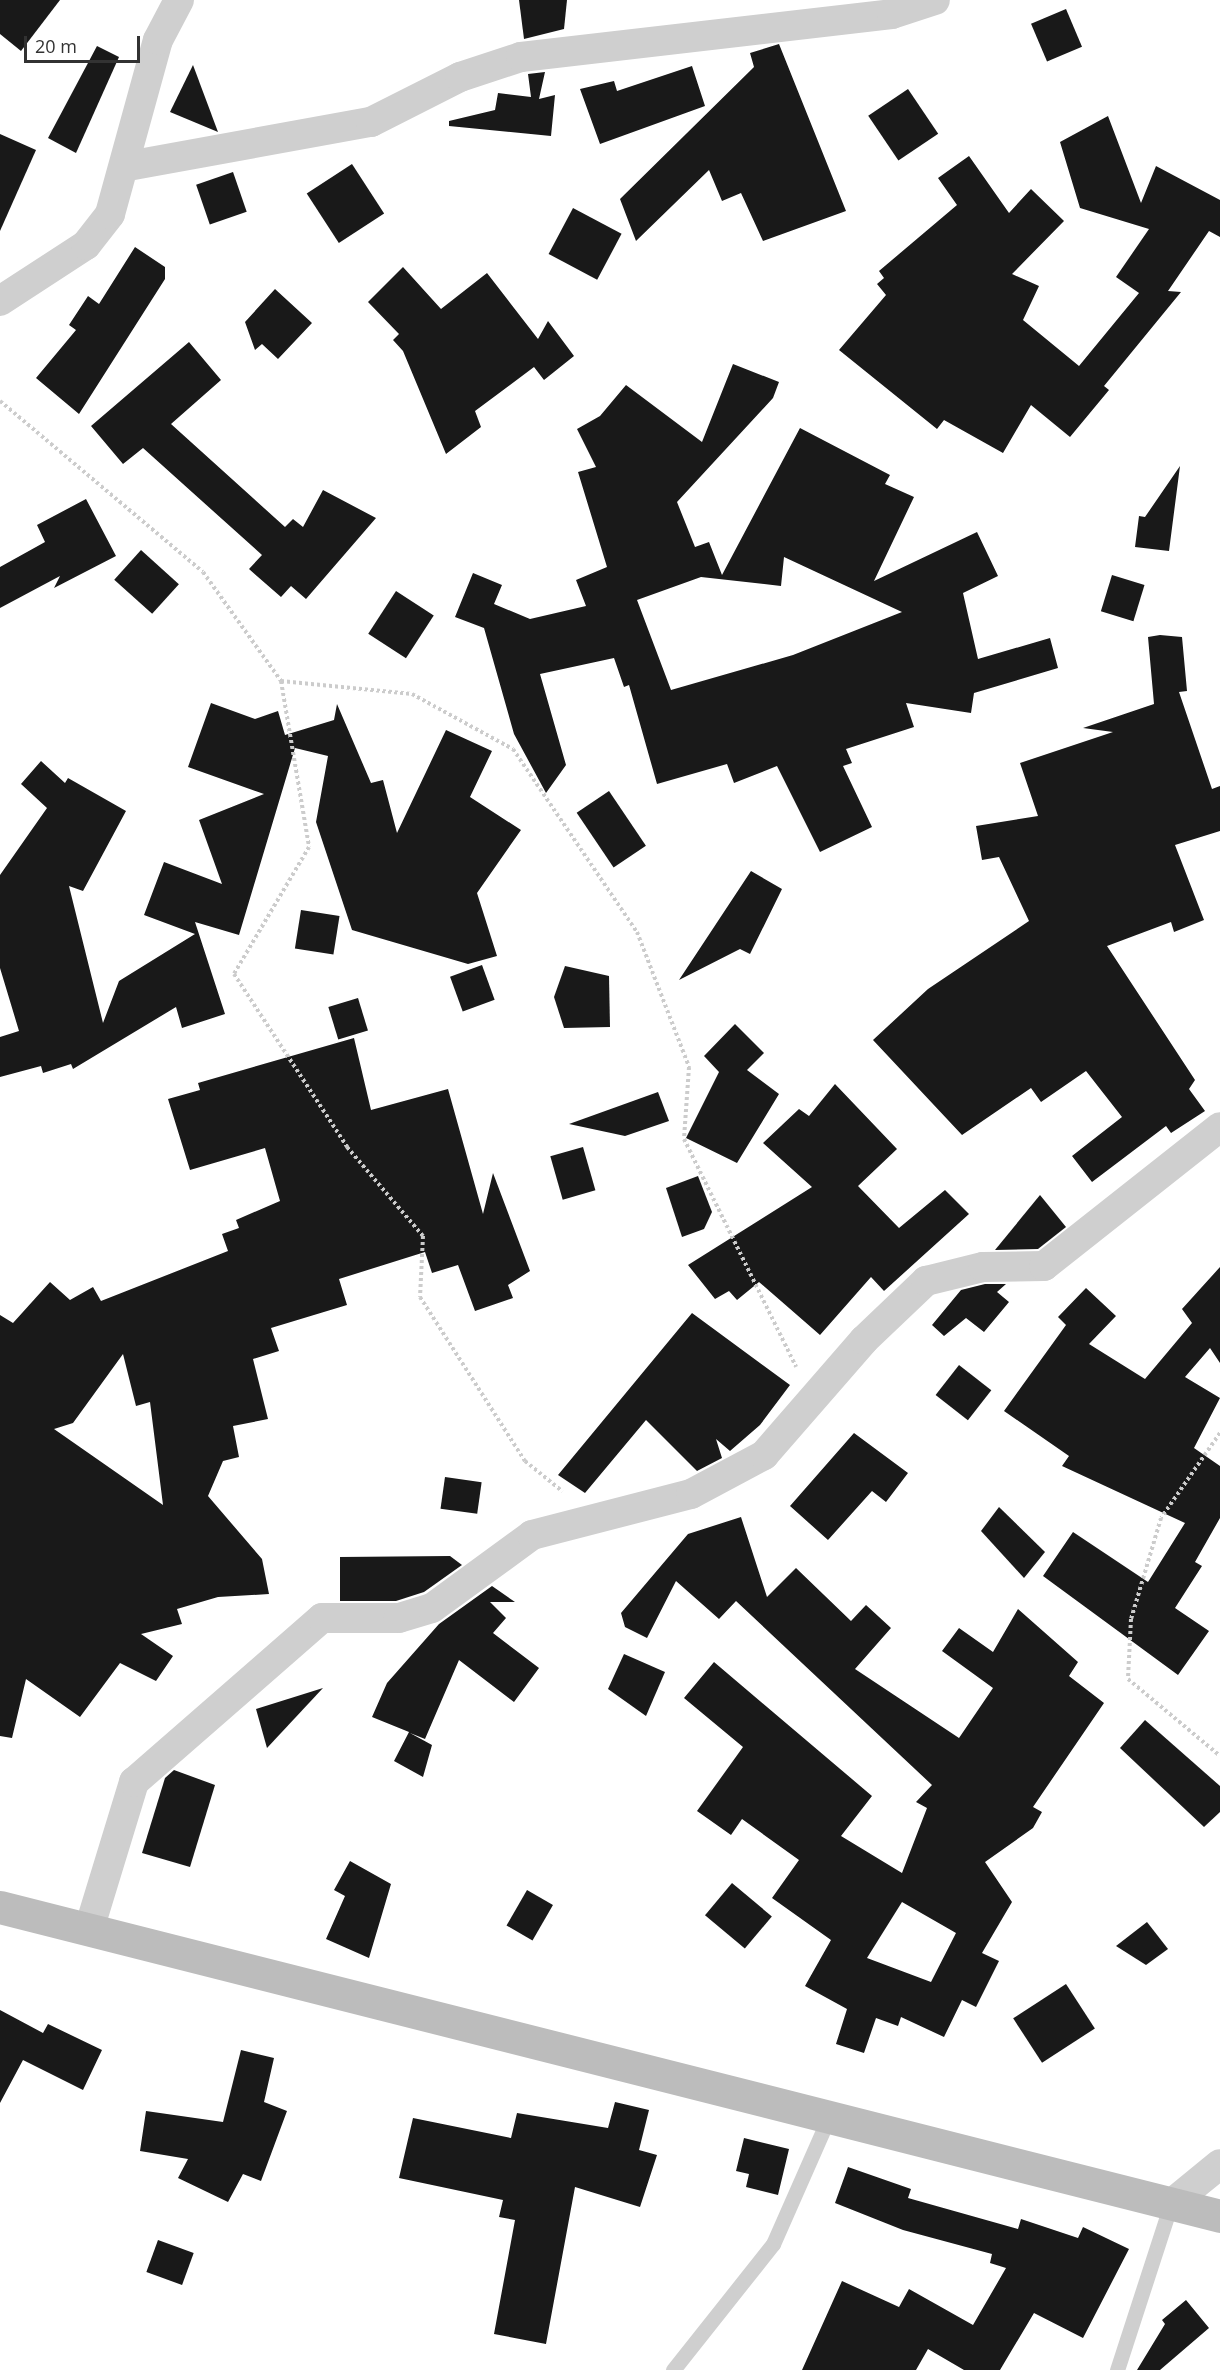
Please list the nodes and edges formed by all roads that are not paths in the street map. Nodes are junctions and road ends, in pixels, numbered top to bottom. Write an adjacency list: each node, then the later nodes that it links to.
1 (179, 0): 3 (street)
2 (935, 0): 3 (street)
3 (128, 166): 4 (street)
4 (0, 301)
5 (1220, 1127): 7 (street)
6 (0, 1906): 7 (main road)
7 (90, 1926): 8 (main road)
8 (829, 2117): 10 (main road); 12 (lane)
9 (1220, 2164): 10 (street)
10 (1171, 2204): 11 (main road); 13 (lane)
11 (1220, 2216)
12 (673, 2370)
13 (1117, 2370)

